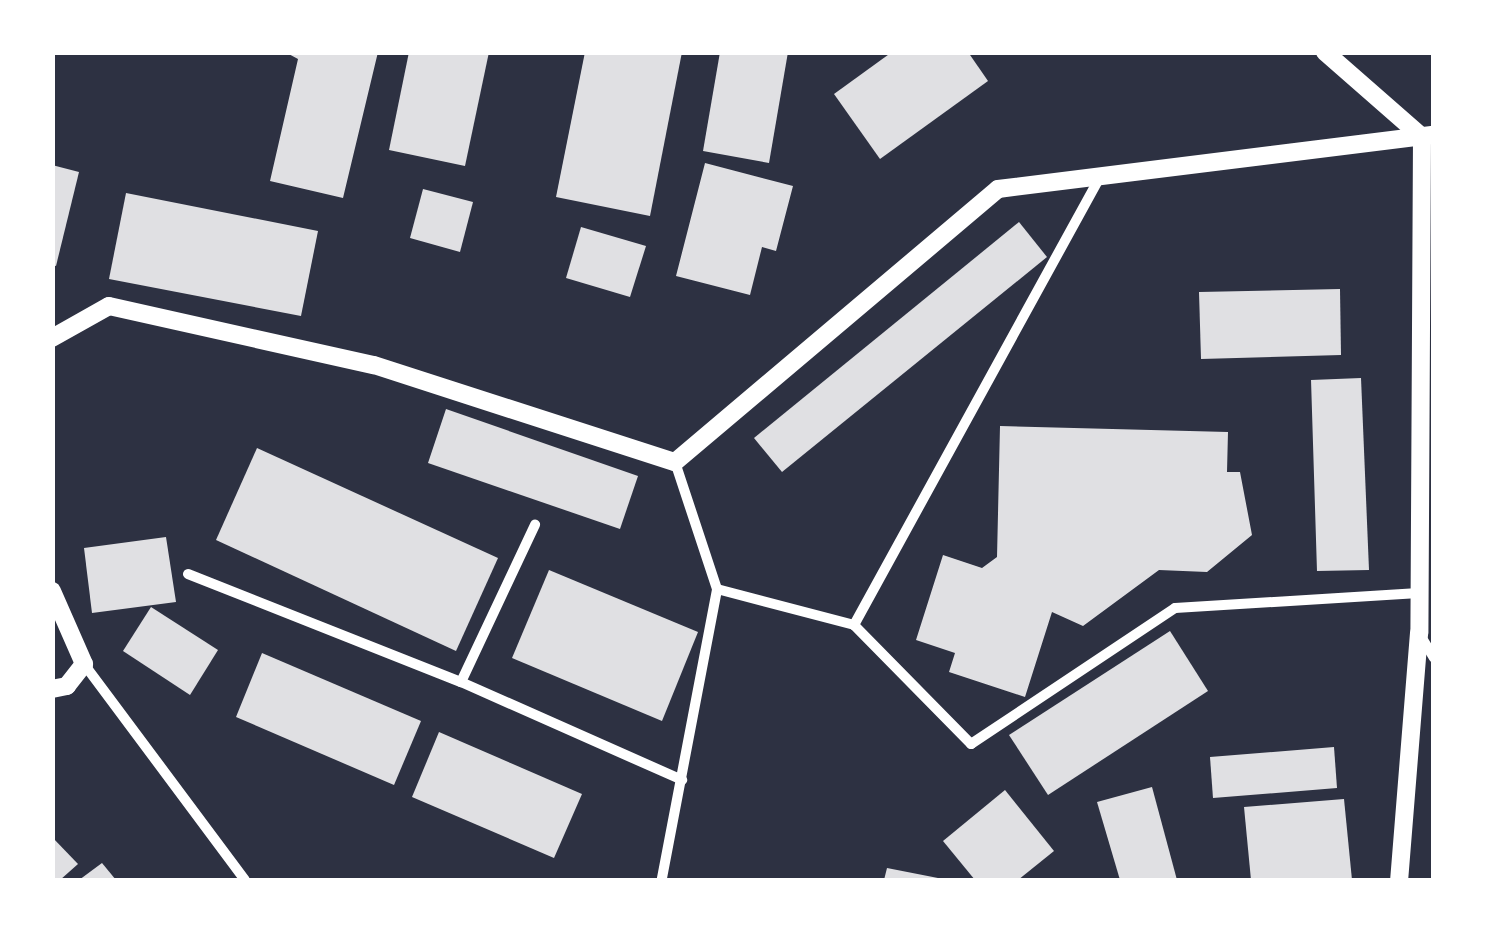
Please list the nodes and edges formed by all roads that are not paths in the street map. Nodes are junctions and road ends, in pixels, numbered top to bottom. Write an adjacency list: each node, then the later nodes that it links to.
1 (1326, 52): 2 (street)
2 (1428, 136): 3 (street); 10 (street)
3 (1100, 177): 5 (street); 11 (street)
4 (52, 338): 5 (street)
5 (675, 462): 8 (street)
6 (536, 525): 15 (street)
7 (188, 574): 15 (street)
8 (718, 590): 11 (street); 17 (street)
9 (52, 591): 14 (street)
10 (1419, 593): 11 (street); 12 (street)
11 (854, 625)
12 (1419, 633): 13 (street); 20 (street)
13 (1434, 658)
14 (84, 664): 16 (street); 19 (street)
15 (460, 682): 17 (street)
16 (52, 689)
17 (682, 780): 18 (street)
18 (662, 878)
19 (245, 880)
20 (1399, 880)

